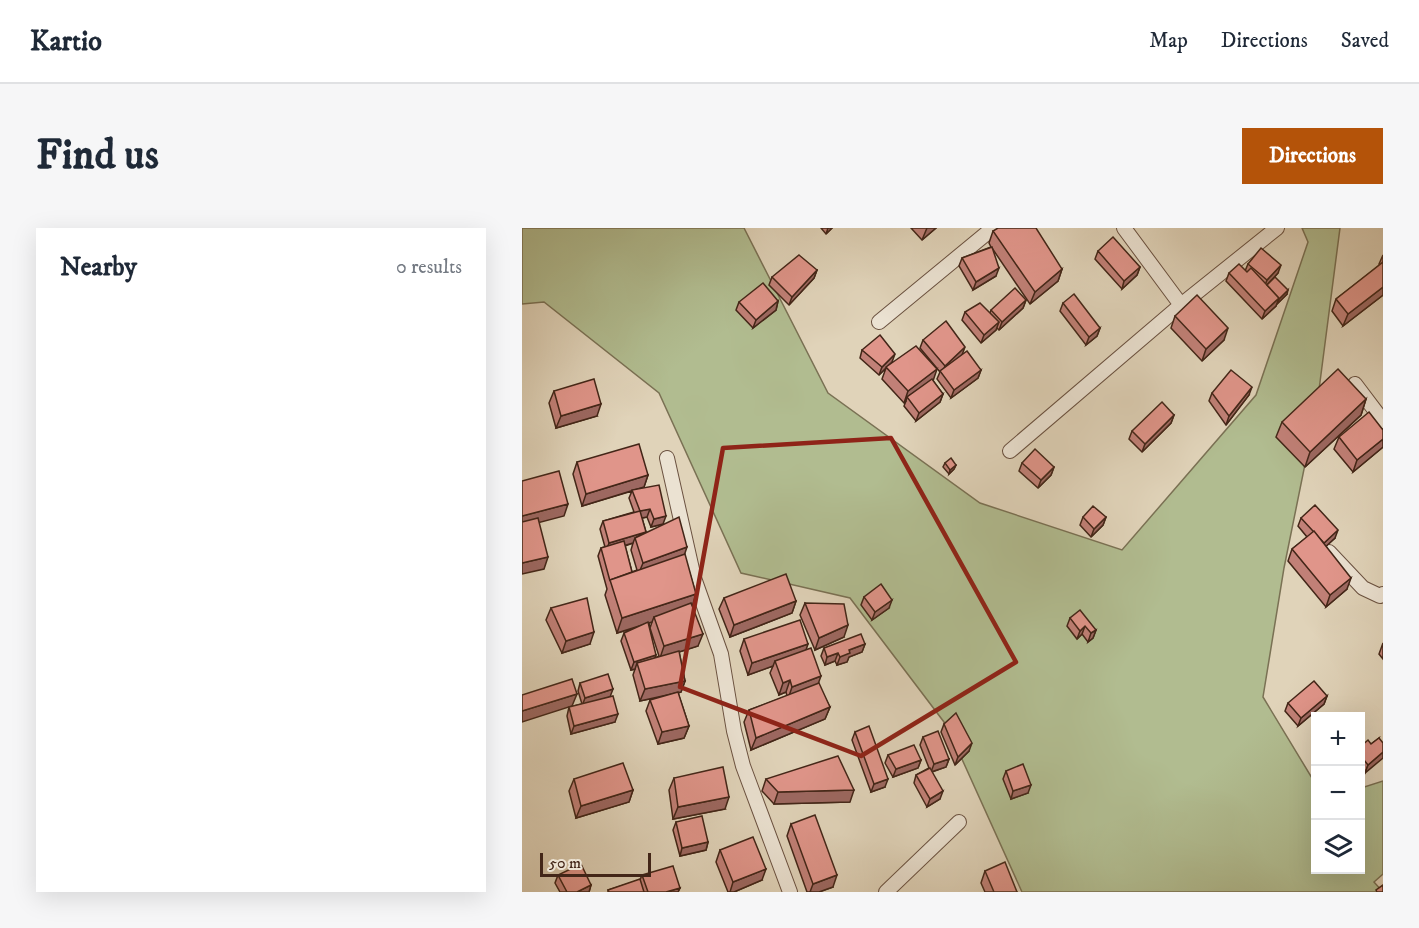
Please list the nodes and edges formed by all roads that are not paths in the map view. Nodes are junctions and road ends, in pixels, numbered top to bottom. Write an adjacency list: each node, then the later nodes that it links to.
1 (993, 228): 5 (street)
2 (1124, 228): 4 (street)
3 (1277, 228): 4 (street)
4 (1181, 305): 8 (street)
5 (879, 322)
6 (1355, 384): 7 (street)
7 (1383, 421)
8 (1010, 451)
9 (667, 458): 13 (street)
10 (1329, 552): 11 (street)
11 (1383, 594)
12 (959, 822): 14 (street)
13 (790, 892)
14 (886, 892)

